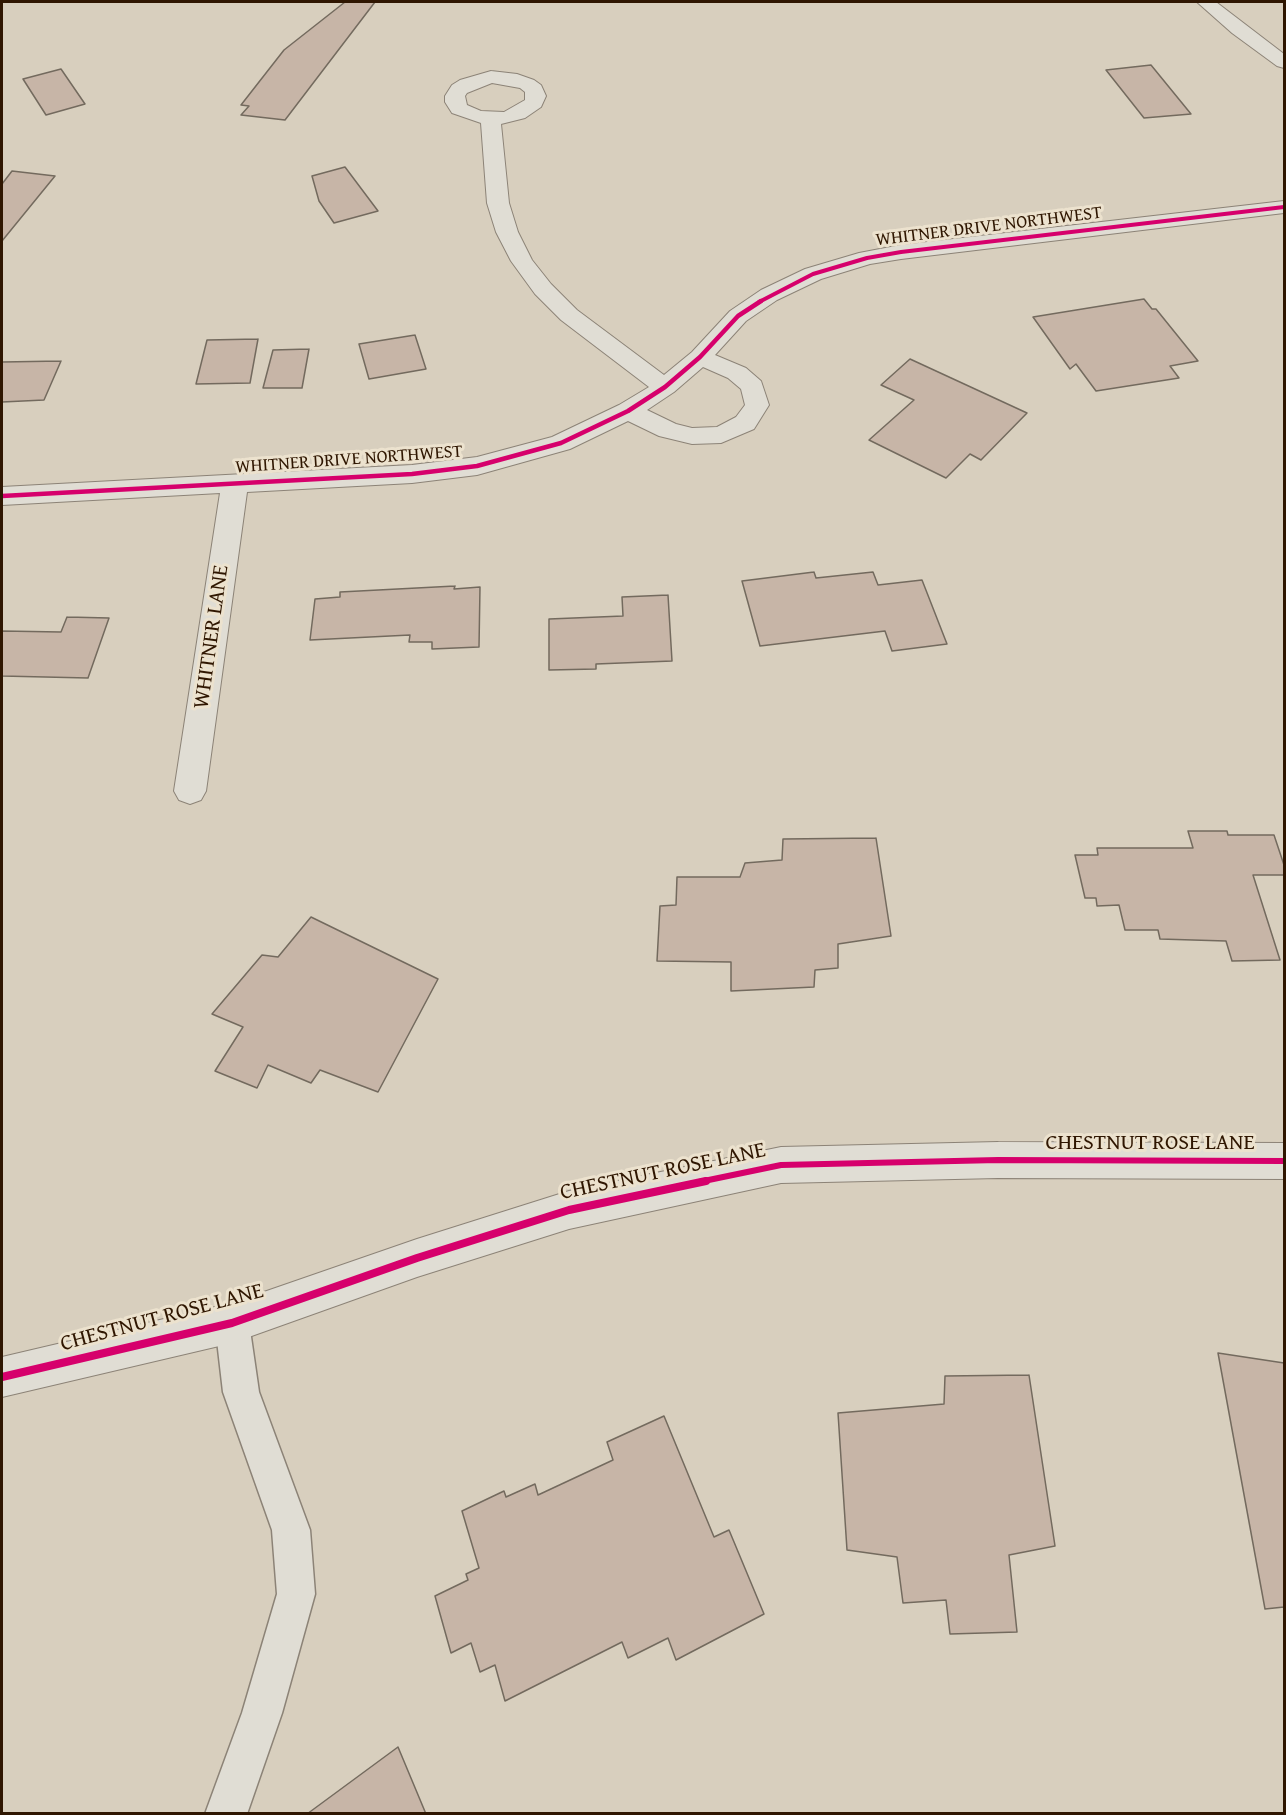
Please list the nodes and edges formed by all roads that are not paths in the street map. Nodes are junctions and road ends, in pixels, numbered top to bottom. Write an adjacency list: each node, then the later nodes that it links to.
1 (1206, 2): 2 (street)
2 (1284, 62)
3 (491, 119): 6 (street)
4 (1284, 207): 5 (street, WHITNER DRIVE NORTHWEST)
5 (700, 357): 6 (street, WHITNER DRIVE NORTHWEST); 7 (street)
6 (665, 387): 7 (street, WHITNER DRIVE NORTHWEST)
7 (628, 411): 8 (street, WHITNER DRIVE NORTHWEST)
8 (235, 483): 9 (street, WHITNER DRIVE NORTHWEST); 10 (street, WHITNER LANE)
9 (2, 496)
10 (190, 791)
11 (1284, 1161): 12 (street, CHESTNUT ROSE LANE)
12 (232, 1323): 13 (street, CHESTNUT ROSE LANE); 14 (lane)
13 (2, 1377)
14 (225, 1814)

